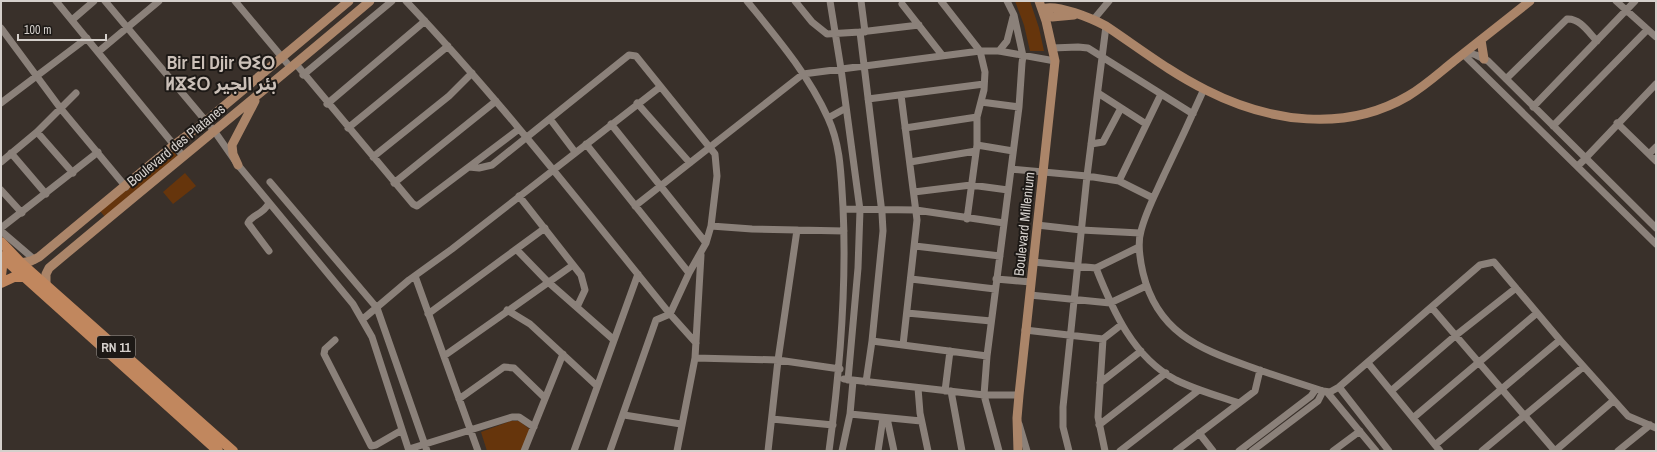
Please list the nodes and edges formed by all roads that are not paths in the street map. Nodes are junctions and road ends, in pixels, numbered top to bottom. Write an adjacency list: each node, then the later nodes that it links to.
1 (56, 1): 25 (street)
2 (94, 1): 25 (street)
3 (105, 1): 31 (street)
4 (159, 1): 31 (street)
5 (235, 1): 49 (street)
6 (349, 1): 49 (main road, Boulevard des Platanes)
7 (370, 1): 52 (main road, Boulevard des Platanes)
8 (392, 1): 58 (street)
9 (406, 1): 27 (street)
10 (795, 1): 34 (street)
11 (830, 1): 34 (street)
12 (861, 1): 33 (street)
13 (1007, 1): 24 (street)
14 (1109, 1): 26 (street)
15 (1530, 1): 38 (main road)
16 (1616, 1): 22 (street)
17 (1635, 1): 22 (street)
18 (750, 2): 56 (street)
19 (944, 2): 42 (street)
20 (902, 4): 28 (street)
21 (1043, 6): 23 (main road); 40 (main road, Boulevard Millenium)
22 (1626, 11): 32 (street); 39 (street)
23 (1063, 13): 26 (main road); 40 (main road)
24 (1014, 15): 43 (street); 47 (street)
25 (72, 20): 37 (street)
26 (1094, 20): 29 (main road)
27 (425, 21): 41 (street); 74 (street)
28 (919, 25): 33 (street); 46 (street)
29 (1106, 26): 48 (street); 63 (main road)
30 (1, 28): 36 (street)
31 (126, 28): 44 (street); 84 (street)
32 (1647, 30): 35 (street); 88 (street)
33 (862, 32): 34 (street); 53 (street)
34 (836, 34): 54 (street)
35 (1656, 37)
36 (4, 38): 57 (street)
37 (87, 38): 44 (street); 57 (street)
38 (1481, 40): 45 (main road); 50 (main road)
39 (1597, 41): 59 (street); 76 (street)
40 (1051, 43): 48 (street); 51 (main road, Boulevard Millenium)
41 (448, 46): 55 (street); 89 (street)
42 (980, 51): 43 (street); 46 (street); 60 (street)
43 (999, 51): 47 (street)
44 (98, 52): 97 (street)
45 (1464, 53): 50 (street); 63 (main road); 114 (street)
46 (942, 55): 53 (street)
47 (1023, 56): 51 (street); 75 (street)
48 (1102, 56): 65 (street); 66 (street)
49 (282, 57): 52 (street); 84 (main road, Boulevard des Platanes)
50 (1484, 59): 59 (street)
51 (1055, 61): 118 (main road, Boulevard Millenium)
52 (293, 66): 58 (street); 68 (main road, Boulevard des Platanes)
53 (864, 66): 54 (street); 69 (street)
54 (841, 69): 56 (street); 77 (street)
55 (472, 73): 70 (street); 107 (street)
56 (803, 74): 82 (street); 99 (street)
57 (37, 75): 72 (street); 79 (street)
58 (303, 75): 74 (street)
59 (1506, 80): 76 (street)
60 (984, 84): 67 (street); 71 (street)
61 (1656, 84): 85 (street)
62 (660, 87): 73 (street); 83 (street); 99 (street)
63 (1204, 90): 80 (street)
64 (76, 93): 79 (street)
65 (1098, 93): 78 (street); 96 (street)
66 (1161, 94): 80 (street); 87 (street)
67 (901, 95): 69 (street); 90 (street)
68 (257, 97): 93 (main road, Boulevard des Platanes); 113 (main road)
69 (868, 99): 135 (street)
70 (496, 101): 91 (street); 123 (street)
71 (982, 102): 75 (street); 81 (street)
72 (1, 103)
73 (637, 103): 86 (street); 112 (street)
74 (327, 104): 89 (street)
75 (1019, 107): 101 (street)
76 (1533, 107): 88 (street)
77 (846, 108): 82 (street); 137 (street)
78 (1121, 108): 87 (street); 96 (street)
79 (61, 109): 92 (street); 102 (street)
80 (1193, 114): 132 (street)
81 (977, 116): 90 (street); 100 (street)
82 (828, 118): 136 (street)
83 (550, 119): 94 (street); 103 (street)
84 (206, 121): 93 (street); 97 (main road, Boulevard des Platanes)
85 (1617, 123): 105 (street); 108 (street)
86 (611, 124): 95 (street); 124 (street)
87 (1146, 124): 121 (street)
88 (1553, 126): 108 (street)
89 (348, 128): 107 (street)
90 (905, 128): 111 (street)
91 (519, 129): 94 (street); 115 (street)
92 (37, 132): 104 (street); 119 (street)
93 (215, 132): 106 (main road, Boulevard des Platanes); 113 (street)
94 (527, 138): 115 (street); 117 (street)
95 (586, 144): 103 (street); 134 (street)
96 (1091, 144): 120 (street)
97 (174, 145): 106 (street); 126 (main road, Boulevard des Platanes)
98 (1656, 147): 105 (street)
99 (710, 148): 112 (street); 145 (street)
100 (976, 148): 101 (street); 111 (street); 125 (street)
101 (1013, 151): 116 (street)
102 (98, 152): 119 (street); 126 (street)
103 (575, 152): 117 (street)
104 (12, 153): 110 (street); 130 (street)
105 (1649, 154): 109 (street)
106 (183, 156): 142 (main road, Boulevard des Platanes)
107 (373, 158): 123 (street)
108 (1585, 158): 114 (street); 148 (street)
109 (1656, 161)
110 (1, 162)
111 (910, 162): 129 (street)
112 (690, 163): 124 (street)
113 (238, 165): 133 (street)
114 (1578, 166): 156 (street)
115 (469, 167): 123 (street)
116 (1011, 169): 118 (street); 128 (street)
117 (552, 170): 131 (street); 171 (street)
118 (1044, 172): 120 (street); 144 (main road, Boulevard Millenium)
119 (72, 173): 130 (street)
120 (1087, 176): 121 (street); 150 (street)
121 (1119, 181): 132 (street)
122 (270, 182): 188 (street)
123 (394, 183)
124 (662, 185): 134 (street); 155 (street)
125 (971, 185): 128 (street); 129 (street); 141 (street)
126 (126, 187): 139 (main road, Boulevard des Platanes)
127 (1, 190): 140 (street)
128 (1008, 190): 143 (street)
129 (914, 192): 138 (street)
130 (46, 194): 140 (street)
131 (519, 196): 147 (street); 173 (street)
132 (1153, 198): 153 (street)
133 (269, 203): 160 (street); 195 (street)
134 (635, 206): 170 (street)
135 (882, 208): 137 (street); 138 (street); 205 (street)
136 (843, 209): 137 (street); 152 (street)
137 (860, 210): 222 (street)
138 (916, 210): 141 (street); 157 (street)
139 (96, 211): 142 (main road); 164 (main road, Boulevard des Platanes)
140 (22, 213): 146 (street)
141 (967, 219): 143 (street)
142 (105, 221): 180 (main road, Boulevard des Platanes)
143 (1004, 223): 162 (street)
144 (1037, 225): 150 (street); 165 (main road, Boulevard Millenium)
145 (711, 226): 149 (street); 155 (street)
146 (1, 228)
147 (545, 228): 159 (street); 167 (street)
148 (1656, 228)
149 (797, 230): 152 (street); 214 (street)
150 (1081, 230): 153 (street); 168 (street)
151 (1, 231): 164 (street)
152 (844, 231): 218 (street)
153 (1140, 232): 158 (street)
154 (1, 242): 166 (highway, RN 11)
155 (706, 243): 161 (street)
156 (1656, 244)
157 (915, 246): 162 (street); 175 (street)
158 (1139, 247): 169 (street); 181 (street)
159 (517, 250): 177 (street); 193 (street)
160 (269, 251)
161 (701, 255): 170 (street); 206 (street)
162 (1000, 256): 176 (street)
163 (2, 257): 172 (highway); 174 (highway, RN 11)
164 (35, 260): 166 (main road, Boulevard des Platanes)
165 (1033, 262): 168 (street); 178 (main road, Boulevard Millenium)
166 (21, 263): 180 (highway, RN 11)
167 (573, 265): 177 (street); 187 (street)
168 (1077, 266): 169 (street); 185 (street)
169 (1096, 268): 186 (street)
170 (689, 273): 194 (street)
171 (638, 274): 194 (street); 203 (street)
172 (1, 276)
173 (414, 276): 188 (street); 193 (street)
174 (24, 277): 179 (highway); 259 (highway, RN 11)
175 (911, 279): 183 (street); 191 (street)
176 (996, 279): 178 (street); 183 (street)
177 (548, 281): 187 (street); 190 (street)
178 (1031, 282): 184 (main road, Boulevard Millenium)
179 (1, 283)
180 (46, 285): 260 (highway, RN 11)
181 (1146, 286): 186 (street); 219 (street)
182 (1516, 288): 189 (street); 192 (street); 200 (street)
183 (995, 289): 196 (street)
184 (1030, 295): 185 (street); 198 (main road, Boulevard Millenium)
185 (1073, 300): 186 (street); 199 (street)
186 (1110, 303): 197 (street)
187 (577, 307): 203 (street)
188 (377, 308): 195 (street); 256 (street)
189 (1432, 308): 200 (street); 216 (street)
190 (507, 310): 210 (street); 211 (street)
191 (907, 313): 196 (street); 207 (street)
192 (1537, 313): 204 (street); 215 (street)
193 (428, 314): 211 (street)
194 (670, 314): 206 (street); 241 (street)
195 (363, 319): 252 (street)
196 (991, 321): 212 (street)
197 (1121, 325): 201 (street); 209 (street)
198 (1025, 330): 199 (street); 234 (main road, Boulevard Millenium)
199 (1069, 335): 201 (street); 276 (street)
200 (1455, 336): 215 (street); 232 (street)
201 (1103, 339): 224 (street)
202 (335, 340): 252 (street)
203 (614, 340): 225 (street)
204 (1560, 340): 217 (street); 228 (street)
205 (872, 341): 207 (street); 223 (street)
206 (696, 342): 213 (street)
207 (903, 345): 208 (street)
208 (950, 351): 212 (street); 230 (street)
209 (1141, 351): 220 (street); 224 (street)
210 (563, 354): 225 (street); 235 (street)
211 (444, 356): 236 (street)
212 (987, 356): 233 (street)
213 (695, 358): 214 (street); 247 (street)
214 (778, 360): 218 (street); 245 (street)
215 (1478, 362): 228 (street); 244 (street)
216 (1368, 363): 226 (street); 232 (street)
217 (1583, 367): 237 (street); 240 (street)
218 (840, 369): 221 (street)
219 (1260, 370): 231 (street); 238 (street)
220 (1166, 373): 229 (street); 249 (street)
221 (838, 378): 222 (street); 248 (street)
222 (850, 380): 223 (street); 239 (street)
223 (866, 382): 227 (street)
224 (1100, 383): 249 (street)
225 (597, 386): 263 (street)
226 (1339, 387): 231 (street); 285 (street)
227 (918, 388): 230 (street); 246 (street)
228 (1502, 389): 240 (street); 257 (street)
229 (1199, 390): 238 (street); 278 (street)
230 (948, 391): 233 (street); 272 (street)
231 (1322, 391): 254 (street); 281 (street); 282 (street)
232 (1391, 391): 244 (street)
233 (984, 395): 234 (street); 273 (street)
234 (1019, 395): 243 (main road, Boulevard Millenium)
235 (545, 398): 236 (street); 250 (street)
236 (459, 399): 253 (street)
237 (1613, 401): 251 (street); 287 (street)
238 (1239, 403): 255 (street)
239 (850, 414): 242 (street); 268 (street)
240 (1524, 415): 286 (street); 287 (street)
241 (624, 416): 247 (street); 264 (street)
242 (885, 418): 246 (street); 269 (street); 270 (street)
243 (1017, 418): 274 (main road, Boulevard Millenium); 275 (street)
244 (1413, 418): 257 (street)
245 (772, 419): 248 (street); 266 (street)
246 (921, 421): 271 (street)
247 (681, 424): 265 (street)
248 (833, 425): 267 (street)
249 (1099, 425): 277 (street)
250 (534, 427): 253 (street); 262 (street)
251 (1653, 427): 288 (street)
252 (402, 430): 258 (street)
253 (470, 430): 256 (street); 261 (street)
254 (1360, 431): 283 (street); 284 (street)
255 (1199, 434): 279 (street); 280 (street)
256 (425, 447): 258 (street)
257 (1438, 448)
258 (409, 450)
259 (218, 451)
260 (233, 451)
261 (478, 451)
262 (524, 451)
263 (574, 451)
264 (610, 451)
265 (677, 451)
266 (768, 451)
267 (830, 451)
268 (842, 451)
269 (878, 451)
270 (894, 451)
271 (928, 451)
272 (962, 451)
273 (998, 451)
274 (1018, 451)
275 (1028, 451)
276 (1069, 451)
277 (1105, 451)
278 (1120, 451)
279 (1176, 451)
280 (1213, 451)
281 (1239, 451)
282 (1252, 451)
283 (1332, 451)
284 (1376, 451)
285 (1389, 451)
286 (1482, 451)
287 (1555, 451)
288 (1618, 451)

